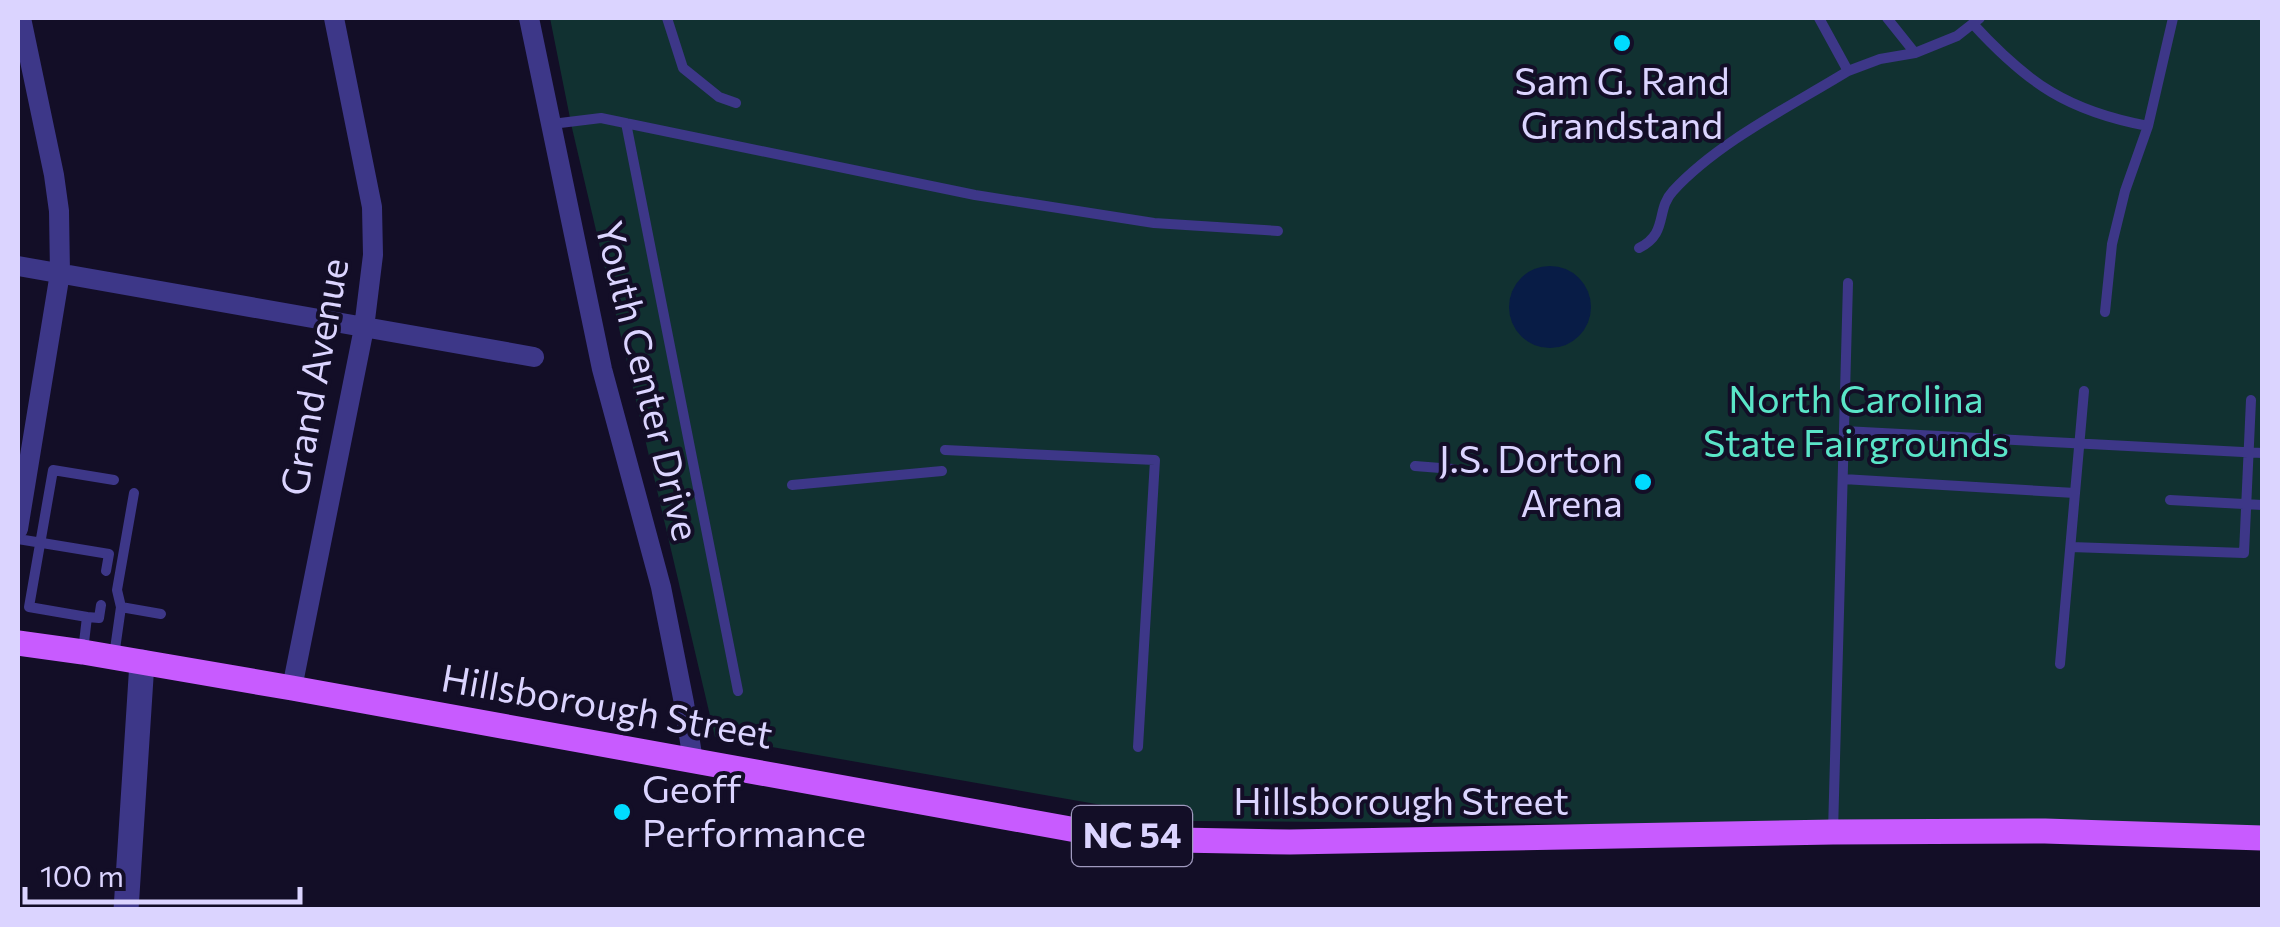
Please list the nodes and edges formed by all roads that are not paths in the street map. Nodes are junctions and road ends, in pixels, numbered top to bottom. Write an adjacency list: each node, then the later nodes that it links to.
1 (21, 18): 18 (street)
2 (334, 18): 21 (street, Grand Avenue)
3 (529, 18): 13 (street, Youth Center Drive)
4 (668, 18): 11 (lane)
5 (1819, 18): 10 (lane)
6 (1888, 18): 9 (lane)
7 (2172, 18): 14 (lane)
8 (1976, 21): 9 (lane); 14 (lane)
9 (1915, 53): 10 (lane)
10 (1848, 71): 16 (lane)
11 (736, 104)
12 (626, 123): 13 (lane); 15 (lane); 66 (lane)
13 (552, 124): 68 (street, Youth Center Drive)
14 (2148, 126): 20 (lane)
15 (1278, 231)
16 (1639, 248)
17 (18, 266): 18 (street)
18 (60, 273): 21 (street); 29 (street)
19 (1848, 283): 25 (lane)
20 (2105, 312)
21 (364, 328): 22 (street); 65 (street, Grand Avenue)
22 (534, 357)
23 (2084, 390): 26 (lane)
24 (2252, 400): 28 (lane)
25 (1844, 430): 26 (lane); 34 (lane)
26 (2080, 444): 28 (lane); 38 (lane)
27 (944, 450): 67 (lane)
28 (2256, 453): 40 (lane)
29 (28, 466): 32 (lane); 42 (street)
30 (1415, 466): 31 (lane)
31 (1453, 468)
32 (53, 470): 35 (lane); 44 (lane)
33 (942, 471): 36 (lane)
34 (1842, 479): 38 (lane); 69 (lane)
35 (114, 480)
36 (792, 485)
37 (134, 493): 56 (lane)
38 (2076, 493): 45 (lane)
39 (2170, 500): 40 (lane)
40 (2246, 503): 41 (lane); 45 (lane)
41 (2262, 504)
42 (18, 529)
43 (18, 539): 44 (lane)
44 (40, 543): 46 (lane); 52 (lane)
45 (2071, 547): 64 (lane)
46 (69, 548): 47 (lane); 48 (lane)
47 (94, 552): 49 (lane); 50 (lane)
48 (67, 565)
49 (92, 568)
50 (106, 571)
51 (18, 596): 52 (lane)
52 (30, 598): 57 (lane)
53 (62, 599): 57 (lane)
54 (86, 602): 59 (lane)
55 (101, 605): 59 (lane)
56 (122, 607): 58 (lane); 62 (lane)
57 (60, 612): 59 (lane)
58 (162, 614)
59 (86, 616): 61 (lane)
60 (18, 644): 61 (main road, Hillsborough Street / NC 54)
61 (83, 652): 62 (main road, Hillsborough Street / NC 54)
62 (114, 658): 63 (main road, Hillsborough Street / NC 54)
63 (142, 662): 65 (main road, Hillsborough Street / NC 54); 71 (street)
64 (2060, 664)
65 (292, 688): 68 (main road, Hillsborough Street / NC 54)
66 (738, 690)
67 (1138, 747)
68 (692, 761): 69 (main road, Hillsborough Street / NC 54)
69 (1833, 832): 70 (main road, Hillsborough Street / NC 54)
70 (2262, 838)
71 (126, 910)

